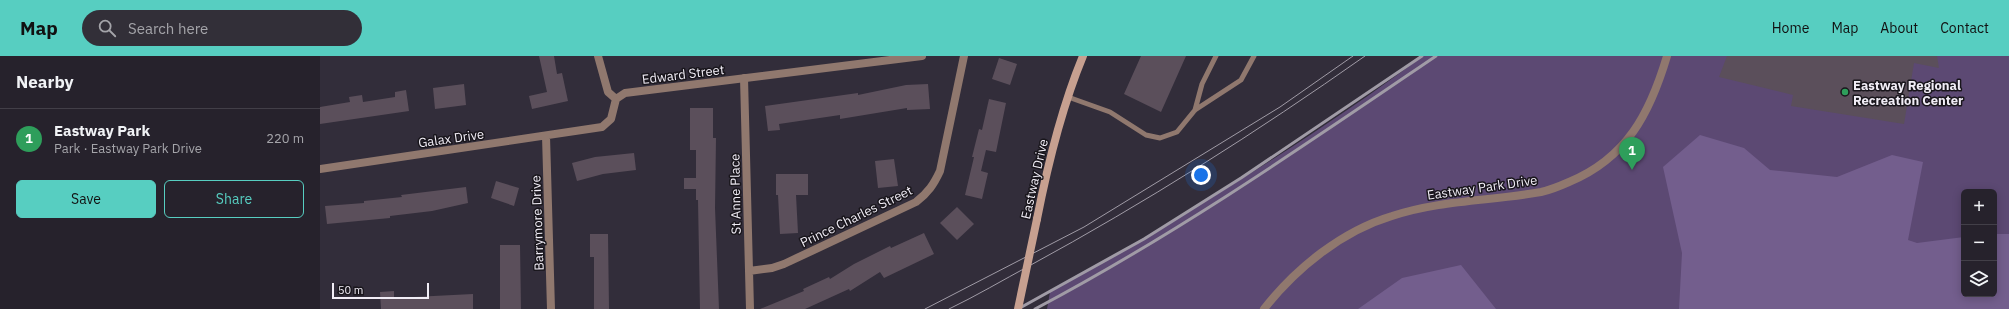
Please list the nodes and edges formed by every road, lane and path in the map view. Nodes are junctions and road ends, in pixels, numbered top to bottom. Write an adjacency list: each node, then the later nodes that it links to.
1 (598, 56): 10 (street)
2 (922, 56): 8 (street, Edward Street)
3 (964, 56): 14 (street, Prince Charles Street)
4 (1084, 56): 9 (main road, Eastway Drive)
5 (1216, 56): 11 (lane)
6 (1254, 56): 11 (lane)
7 (1667, 56): 18 (street, Eastway Park Drive)
8 (744, 78): 10 (street, Edward Street); 14 (street, St Anne Place)
9 (1068, 97): 11 (lane); 17 (main road, Eastway Drive, bridge)
10 (616, 99): 12 (street, Galax Drive)
11 (1195, 110)
12 (546, 136): 13 (street, Galax Drive); 15 (street, Barrymore Drive)
13 (320, 170)
14 (749, 271): 16 (street, St Anne Place)
15 (551, 309)
16 (750, 309)
17 (1018, 309)
18 (1264, 309)

